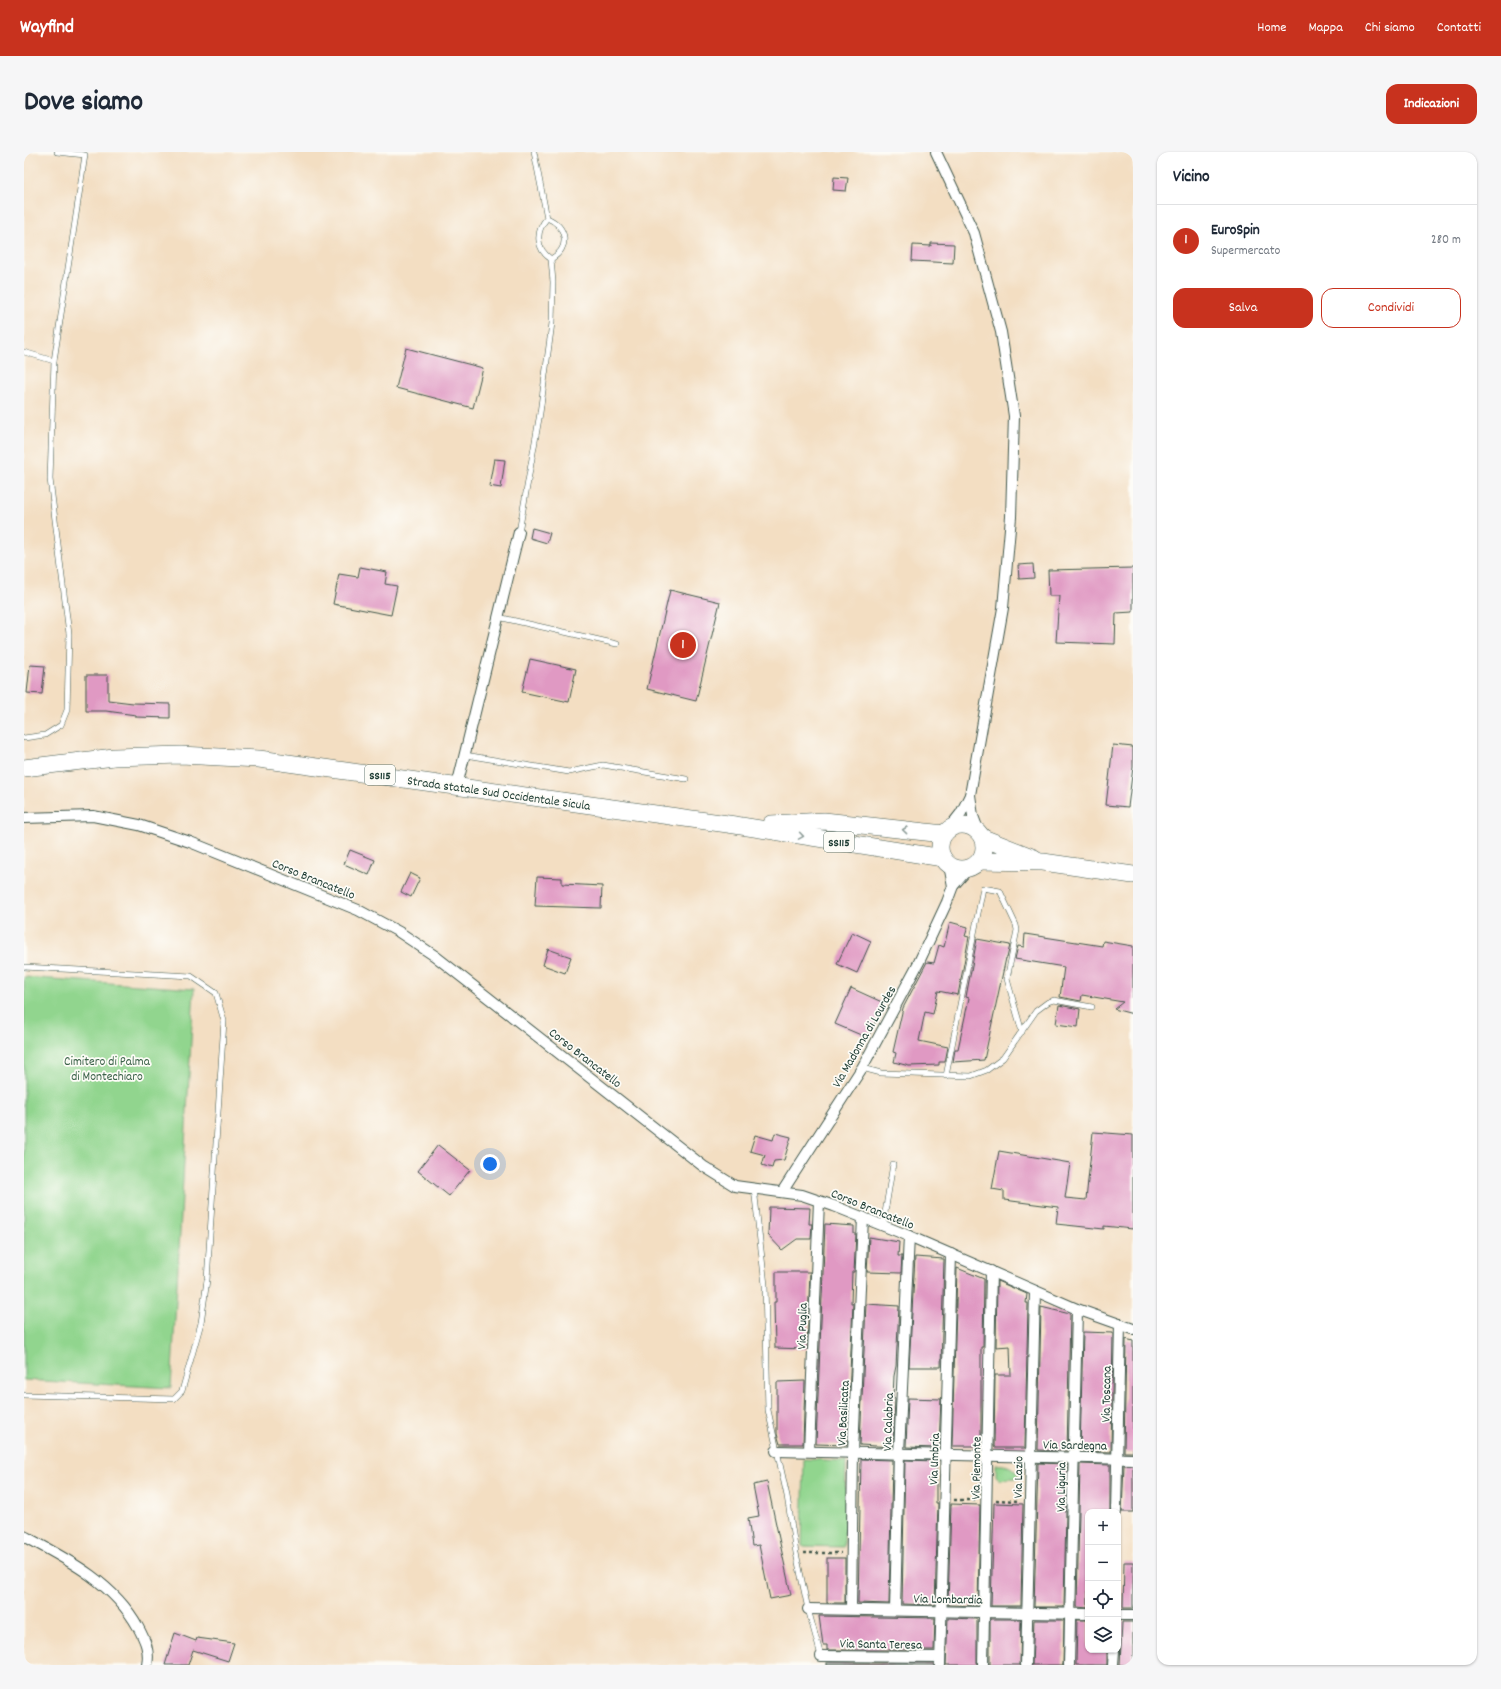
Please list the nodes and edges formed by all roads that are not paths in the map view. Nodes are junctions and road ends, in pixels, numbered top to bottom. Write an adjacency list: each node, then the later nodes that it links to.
1 (57, 152): 7 (lane)
2 (534, 152): 4 (lane)
3 (936, 152): 16 (street)
4 (546, 218): 5 (lane); 5 (lane)
5 (551, 259): 8 (lane)
6 (24, 352): 7 (lane)
7 (54, 361): 11 (lane)
8 (519, 532): 9 (street)
9 (498, 618): 10 (lane); 12 (street)
10 (617, 644)
11 (24, 738)
12 (464, 755): 14 (lane); 15 (street)
13 (24, 768): 15 (main road, Strada statale Sud Occidentale Sicula / SS115)
14 (686, 779)
15 (457, 786): 18 (main road, Strada statale Sud Occidentale Sicula / SS115)
16 (970, 795): 19 (street); 20 (street)
17 (24, 818): 32 (street, Corso Brancatello)
18 (735, 825): 19 (main road, Strada statale Sud Occidentale Sicula / SS115, one-way to 18); 21 (main road, Strada statale Sud Occidentale Sicula / SS115, one-way to 21)
19 (945, 832): 20 (main road, Strada statale Sud Occidentale Sicula / SS115); 21 (main road)
20 (981, 835): 22 (main road, Strada statale Sud Occidentale Sicula / SS115); 23 (main road)
21 (946, 862): 23 (main road, Strada statale Sud Occidentale Sicula / SS115); 25 (street)
22 (1043, 862): 23 (main road, Strada statale Sud Occidentale Sicula / SS115); 24 (main road, Strada statale Sud Occidentale Sicula / SS115)
23 (974, 865): 25 (street, Via Madonna di Lourdes)
24 (1133, 875)
25 (953, 886): 29 (street, Via Madonna di Lourdes)
26 (24, 967): 44 (lane)
27 (1092, 1007): 28 (lane)
28 (1022, 1032): 30 (lane); 30 (lane)
29 (862, 1068): 30 (lane); 33 (street, Via Madonna di Lourdes)
30 (946, 1076)
31 (893, 1164): 36 (lane)
32 (754, 1188): 33 (street, Corso Brancatello); 45 (lane)
33 (782, 1192): 34 (street, Corso Brancatello)
34 (819, 1201): 35 (street, Corso Brancatello); 46 (street, Via Puglia)
35 (863, 1218): 36 (street, Corso Brancatello); 47 (street, Via Basilicata)
36 (883, 1225): 37 (street, Corso Brancatello)
37 (909, 1236): 38 (street, Corso Brancatello); 48 (street, Via Calabria)
38 (951, 1254): 39 (street, Corso Brancatello); 49 (street, Via Umbria)
39 (991, 1271): 40 (street, Corso Brancatello); 50 (street, Via Piemonte)
40 (1035, 1290): 41 (street, Corso Brancatello); 51 (street, Via Lazio)
41 (1078, 1309): 42 (street, Corso Brancatello); 52 (street, Via Liguria)
42 (1120, 1324): 43 (street, Corso Brancatello); 53 (street, Via Toscana)
43 (1133, 1329)
44 (24, 1395)
45 (776, 1451): 46 (street, Via Sardegna); 57 (lane)
46 (809, 1452): 47 (street, Via Sardegna)
47 (853, 1452): 48 (street, Via Sardegna); 58 (street, Via Basilicata)
48 (899, 1454): 49 (street, Via Sardegna); 59 (street, Via Calabria)
49 (946, 1454): 50 (street, Via Sardegna); 60 (street, Via Umbria)
50 (988, 1455): 51 (street, Via Sardegna); 61 (street, Via Piemonte)
51 (1031, 1456): 52 (street, Via Sardegna); 62 (street, Via Lazio)
52 (1074, 1457): 53 (street, Via Sardegna); 63 (street, Via Liguria)
53 (1116, 1458): 54 (street, Via Sardegna); 55 (street, Via Toscana)
54 (1133, 1459)
55 (1116, 1509)
56 (24, 1536): 70 (street)
57 (808, 1609): 58 (street, Via Lombardia); 68 (lane)
58 (851, 1609): 59 (street, Via Lombardia)
59 (896, 1610): 60 (street, Via Lombardia)
60 (941, 1611): 61 (street, Via Lombardia); 69 (street, Via Umbria)
61 (984, 1612): 62 (street, Via Lombardia); 71 (street, Via Piemonte)
62 (1027, 1613): 63 (street, Via Lombardia); 72 (street, Via Lazio)
63 (1070, 1614): 64 (street, Via Lombardia); 73 (street, Via Liguria)
64 (1085, 1614)
65 (1121, 1615): 66 (street)
66 (1133, 1615)
67 (1114, 1653): 74 (street)
68 (821, 1656): 69 (street, Via Santa Teresa)
69 (940, 1661)
70 (147, 1665)
71 (983, 1665)
72 (1026, 1665)
73 (1068, 1665)
74 (1113, 1665)

